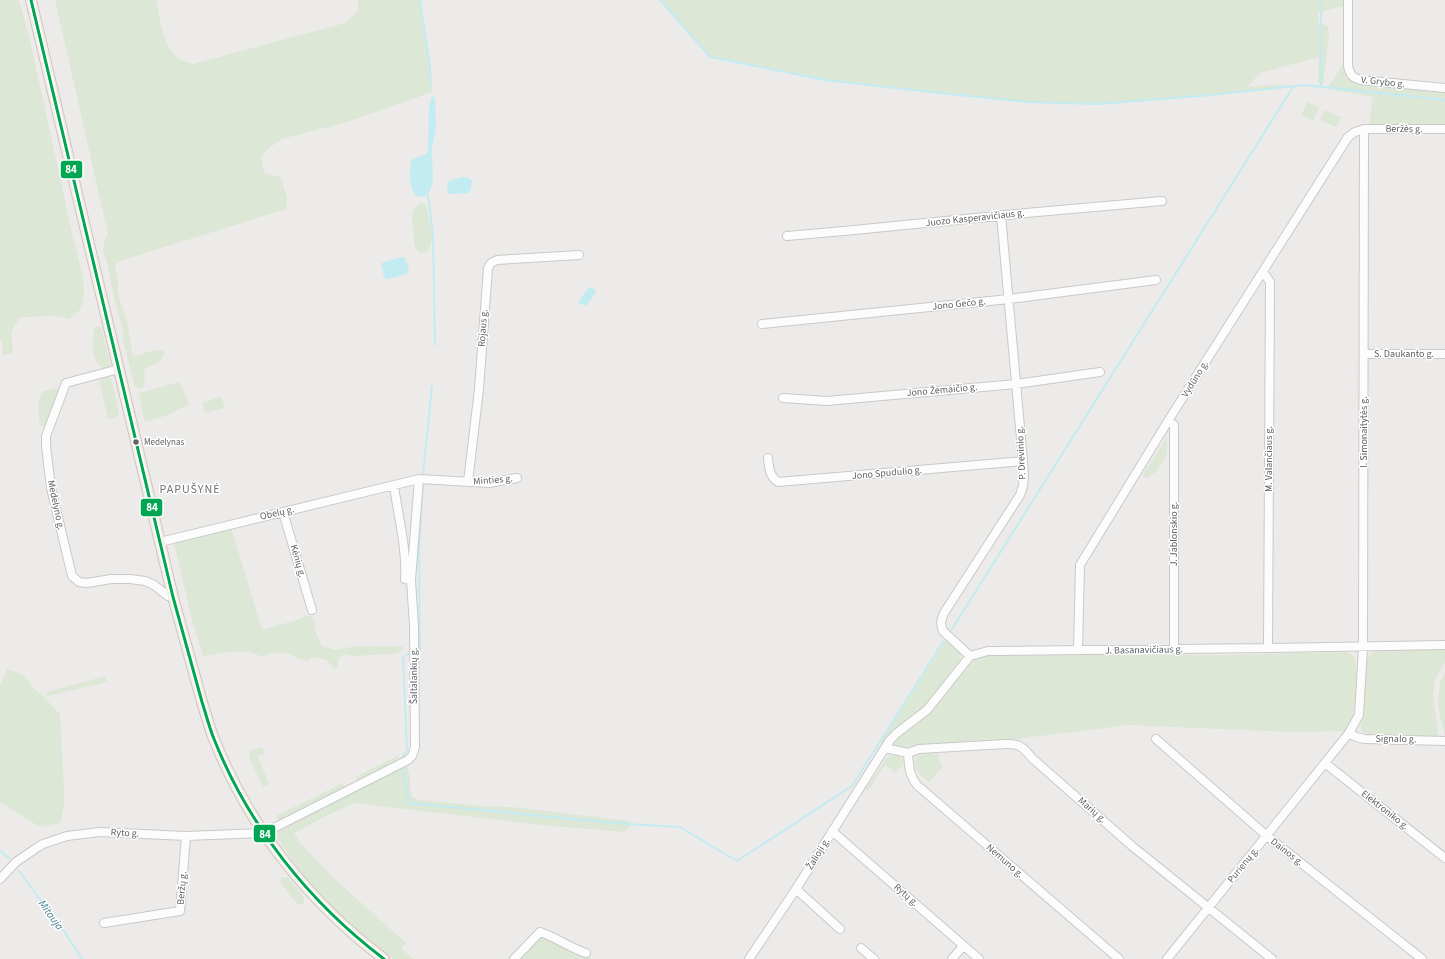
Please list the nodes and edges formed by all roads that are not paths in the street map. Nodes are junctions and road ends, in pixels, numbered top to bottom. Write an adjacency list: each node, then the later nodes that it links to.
1 (31, 0): 16 (main road)
2 (1348, 0): 3 (street, V. Grybo g.)
3 (1445, 88)
4 (1364, 128): 5 (street, Beržės g.); 10 (street, Vydūno g.); 14 (street, I. Simonaitytės g.)
5 (1445, 129)
6 (1162, 201): 7 (street, Juozo Kasperavičiaus g.)
7 (1001, 215): 8 (street, Juozo Kasperavičiaus g.); 12 (street, P. Drevinio g.)
8 (787, 236)
9 (579, 255): 25 (street, Rojaus g.)
10 (1262, 273): 20 (street, Vydūno g.); 34 (street, M. Valančiaus g.)
11 (1156, 280): 12 (street, Jono Gečo g.)
12 (1009, 299): 13 (street, Jono Gečo g.); 18 (street, P. Drevinio g.)
13 (762, 324)
14 (1364, 354): 15 (street, S. Daukanto g.); 33 (street, I. Simonaitytės g.)
15 (1445, 354)
16 (119, 369): 28 (main road); 30 (street, Medelyno g.)
17 (1100, 372): 18 (street, Jono Žemaičio g.)
18 (1016, 384): 19 (street, Jono Žemaičio g.); 22 (street, P. Drevinio g.)
19 (783, 398)
20 (1168, 421): 35 (street, J. Jablonskio g.); 36 (street, Vydūno g.)
21 (768, 458): 22 (street, Jono Spudulio g.)
22 (1023, 461): 37 (street, P. Drevinio g.)
23 (518, 478): 25 (street, Minties g.)
24 (419, 479): 25 (street); 26 (street, Obelų g.); 29 (street, Šaltalankių g.)
25 (468, 482)
26 (394, 486): 27 (street, Obelų g.); 29 (street)
27 (283, 512): 28 (street, Obelų g.); 31 (street, Kėnių g.)
28 (160, 542): 30 (main road)
29 (411, 580): 45 (street, Šaltalankių g.)
30 (173, 597): 45 (main road)
31 (312, 610)
32 (1445, 645): 33 (street, J. Basanavičiaus g.)
33 (1363, 647): 34 (street, J. Basanavičiaus g.); 38 (street, I. Simonaitytės g.)
34 (1268, 648): 35 (street, J. Basanavičiaus g.)
35 (1174, 649): 36 (street, J. Basanavičiaus g.)
36 (1078, 650): 37 (street, J. Basanavičiaus g.)
37 (970, 656): 41 (street)
38 (1349, 733): 40 (street, Signalo g.); 43 (street, Purienų g.)
39 (1156, 739): 47 (street, Dainos g.)
40 (1445, 741)
41 (885, 748): 42 (street, Marių g.); 44 (street, Žalioji g.)
42 (908, 753): 51 (street, Marių g.); 63 (street, Nemuno g.)
43 (1325, 763): 47 (street, Purienų g.); 48 (street, Elektroniko g.)
44 (832, 830): 50 (street, Žalioji g.); 54 (street, Rytų g.)
45 (264, 834): 46 (street, Ryto g.); 57 (main road)
46 (186, 836): 49 (street, Ryto g.); 52 (street, Beržų g.)
47 (1267, 836): 51 (street, Purienų g.); 66 (street, Dainos g.)
48 (1445, 858)
49 (0, 879)
50 (796, 889): 53 (street); 59 (street, Žalioji g.)
51 (1208, 908): 64 (street, Purienų g.); 65 (street, Marių g.)
52 (104, 923)
53 (840, 929)
54 (963, 946): 61 (street); 62 (street, Rytų g.)
55 (861, 948): 60 (street)
56 (586, 953): 58 (street)
57 (384, 959)
58 (514, 959)
59 (749, 959)
60 (874, 959)
61 (952, 959)
62 (979, 959)
63 (1119, 959)
64 (1167, 959)
65 (1272, 959)
66 (1422, 959)

